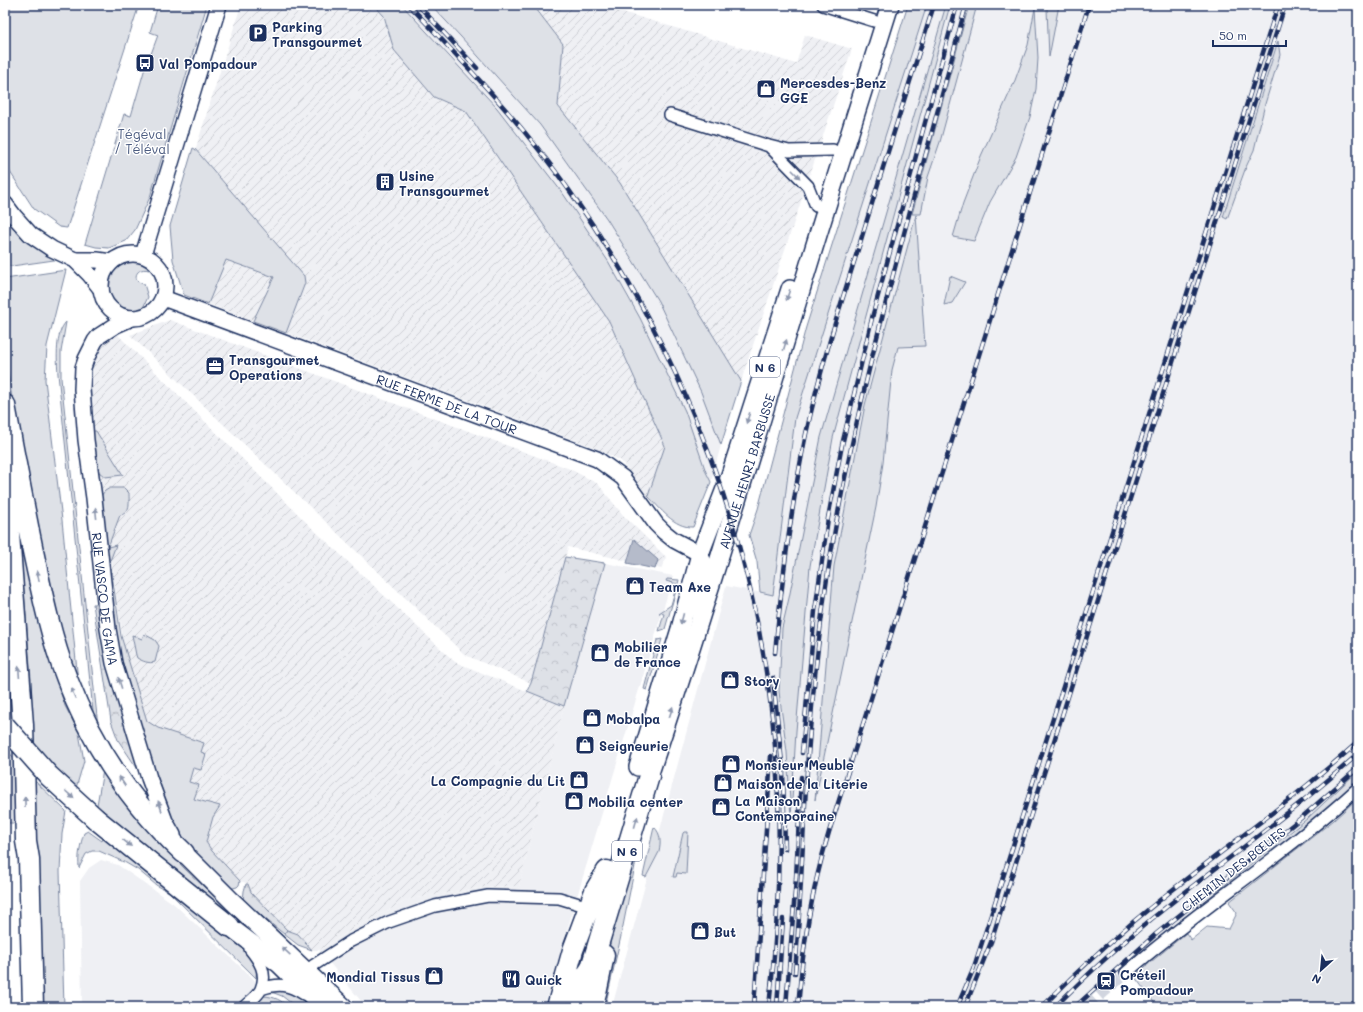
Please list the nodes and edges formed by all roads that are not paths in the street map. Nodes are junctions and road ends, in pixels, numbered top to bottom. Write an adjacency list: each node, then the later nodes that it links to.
1 (219, 5): 10 (street)
2 (823, 5): 4 (street)
3 (890, 5): 21 (main road, AVENUE HENRI BARBUSSE / N 6, one-way to 3)
4 (876, 13): 7 (main road, AVENUE HENRI BARBUSSE / N 6)
5 (670, 115): 6 (street)
6 (769, 146): 7 (street); 9 (street, one-way to 9)
7 (833, 150): 9 (main road, AVENUE HENRI BARBUSSE / N 6)
8 (5, 204): 11 (street)
9 (816, 206): 20 (main road, AVENUE HENRI BARBUSSE / N 6, one-way to 20)
10 (143, 255): 12 (street); 14 (street)
11 (75, 260): 12 (street); 13 (street)
12 (112, 262): 13 (street)
13 (101, 289): 15 (street)
14 (164, 298): 16 (street); 20 (street, RUE FERME DE LA TOUR)
15 (108, 306): 16 (street); 17 (street, RUE VASCO DE GAMA)
16 (132, 318): 17 (street, RUE VASCO DE GAMA)
17 (99, 336): 26 (street, RUE VASCO DE GAMA, one-way to 17)
18 (5, 405): 26 (highway, one-way to 18)
19 (5, 479): 25 (highway, one-way to 19)
20 (700, 554): 21 (street); 23 (main road, AVENUE HENRI BARBUSSE / N 6, one-way to 23)
21 (700, 619): 23 (main road, AVENUE HENRI BARBUSSE / N 6, one-way to 21)
22 (5, 726): 29 (highway, one-way to 29, bridge)
23 (644, 772): 27 (highway, N 6); 30 (highway, N 6, one-way to 23)
24 (1358, 788): 32 (street, CHEMIN DES BŒUFS)
25 (26, 841): 36 (highway); 37 (highway)
26 (184, 853): 31 (main road, one-way to 26)
27 (607, 871): 28 (highway); 33 (highway, N 6)
28 (589, 907): 31 (street); 40 (highway)
29 (229, 926): 34 (street); 35 (main road)
30 (604, 926): 33 (highway, N 6); 42 (highway)
31 (307, 972): 39 (main road)
32 (1126, 973)
33 (583, 980): 41 (highway, N 6)
34 (261, 988): 35 (street); 38 (street)
35 (322, 1006)
36 (26, 1007)
37 (33, 1007)
38 (244, 1007)
39 (344, 1007)
40 (557, 1007)
41 (574, 1007)
42 (592, 1007)

